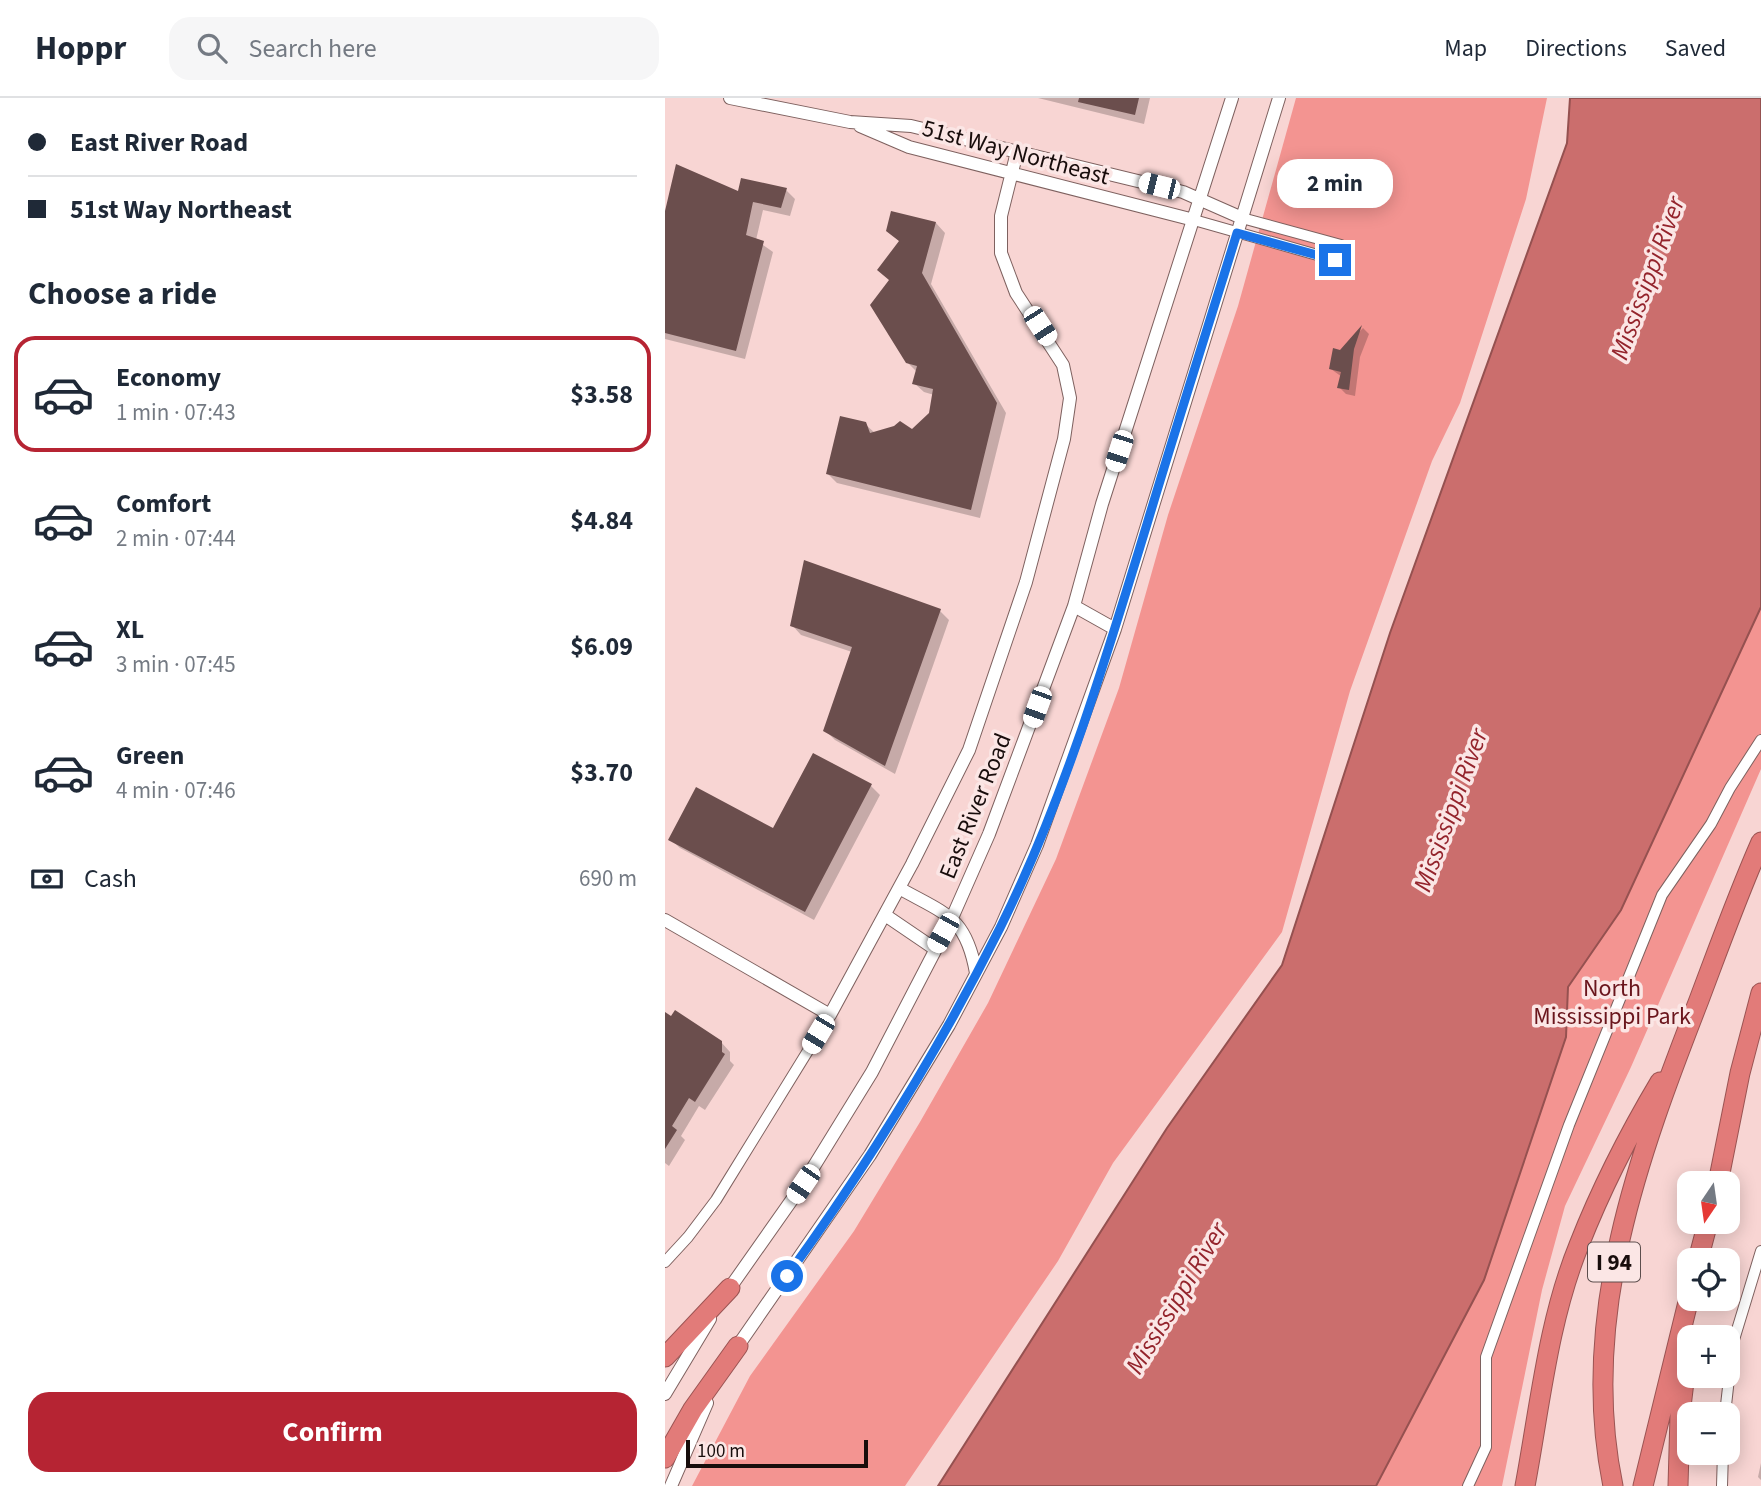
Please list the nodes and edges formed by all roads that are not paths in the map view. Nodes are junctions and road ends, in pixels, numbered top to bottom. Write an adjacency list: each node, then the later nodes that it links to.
1 (730, 98): 4 (street, 51st Way Northeast)
2 (1232, 98): 7 (street, East River Road)
3 (1279, 98): 8 (street)
4 (850, 122): 5 (street, 51st Way Northeast); 6 (street, 51st Way Northeast)
5 (1017, 152): 6 (street); 7 (street, 51st Way Northeast)
6 (1011, 174): 9 (street, 51st Way Northeast); 17 (street)
7 (1200, 199): 8 (street, 51st Way Northeast); 9 (street, East River Road)
8 (1242, 218): 10 (street); 11 (street, 51st Way Northeast)
9 (1194, 220): 10 (street, 51st Way Northeast); 13 (street, East River Road)
10 (1237, 233): 12 (street, 51st Way Northeast); 14 (street)
11 (1341, 245)
12 (1335, 260)
13 (1074, 606): 14 (street); 19 (street, East River Road)
14 (1115, 629): 22 (street)
15 (1761, 740): 41 (street)
16 (1761, 842): 25 (highway, I 94)
17 (899, 888): 18 (street); 19 (street)
18 (885, 915): 21 (street); 24 (street)
19 (952, 918): 21 (street, East River Road); 22 (street)
20 (665, 920): 24 (street)
21 (935, 949): 30 (street, East River Road)
22 (976, 973): 33 (street)
23 (1761, 993): 26 (highway)
24 (830, 1015): 29 (street)
25 (1680, 1047): 27 (highway); 44 (highway, I 94)
26 (1720, 1171)
27 (1598, 1203): 42 (highway); 43 (highway)
28 (1761, 1251): 31 (street)
29 (665, 1262)
30 (730, 1287): 34 (highway); 36 (street, East River Road)
31 (1756, 1287): 37 (street)
32 (1686, 1311): 45 (highway)
33 (738, 1346): 38 (highway); 40 (street)
34 (665, 1357)
35 (1683, 1388): 46 (highway)
36 (665, 1394)
37 (1726, 1402)
38 (665, 1458)
39 (1723, 1465): 47 (street)
40 (671, 1486)
41 (1468, 1486)
42 (1525, 1486)
43 (1538, 1486)
44 (1613, 1486)
45 (1643, 1486)
46 (1678, 1486)
47 (1722, 1486)

